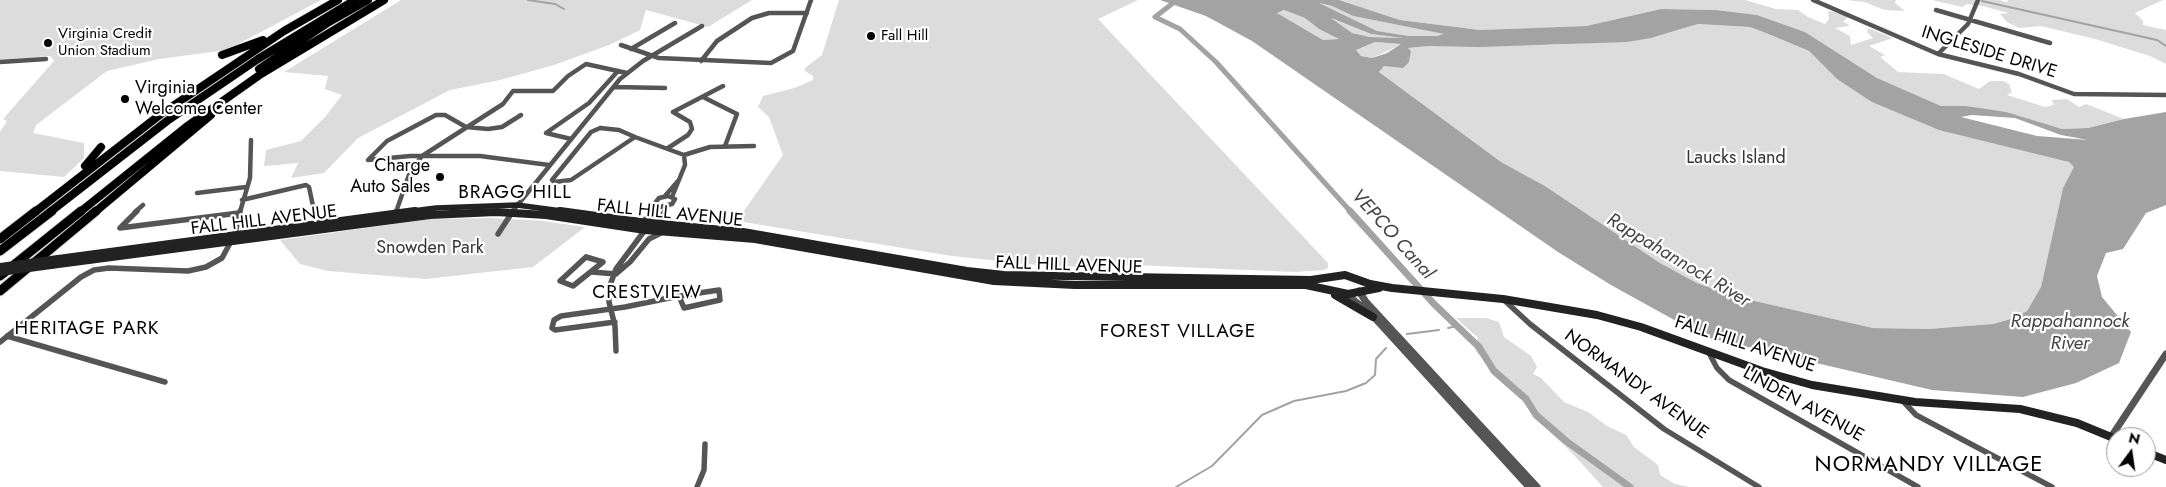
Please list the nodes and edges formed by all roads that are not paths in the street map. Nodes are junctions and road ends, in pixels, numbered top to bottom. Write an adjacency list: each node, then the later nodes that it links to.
1 (338, 0): 13 (highway)
2 (355, 0): 66 (highway)
3 (368, 0): 42 (highway)
4 (384, 0): 19 (highway)
5 (811, 0): 9 (street)
6 (1813, 0): 17 (street, INGLESIDE DRIVE)
7 (1978, 0): 10 (street)
8 (1936, 10): 10 (street)
9 (807, 13): 22 (street); 22 (street)
10 (1970, 20): 14 (street); 17 (street)
11 (675, 23): 16 (street)
12 (702, 26): 20 (street)
13 (284, 31): 18 (highway); 46 (highway)
14 (2050, 43)
15 (621, 45): 16 (street)
16 (631, 49): 20 (street)
17 (1938, 54): 29 (street, INGLESIDE DRIVE)
18 (222, 55)
19 (289, 56): 42 (highway); 76 (highway)
20 (651, 56): 22 (street); 25 (street)
21 (46, 59): 23 (street)
22 (701, 61)
23 (0, 62)
24 (618, 71): 25 (street); 32 (street); 34 (street)
25 (627, 73): 27 (street)
26 (723, 86): 30 (street)
27 (614, 87): 28 (street); 34 (street)
28 (665, 88)
29 (2166, 95)
30 (703, 97): 36 (street); 39 (street)
31 (521, 115): 32 (street)
32 (466, 127): 41 (street); 41 (street)
33 (635, 137): 33 (street); 39 (street)
34 (571, 139): 43 (street)
35 (251, 140): 45 (street)
36 (725, 146): 37 (street); 40 (street)
37 (754, 146)
38 (101, 147): 46 (highway)
39 (668, 148): 40 (street)
40 (684, 155): 44 (street)
41 (422, 156): 43 (street); 57 (street)
42 (142, 159): 71 (highway)
43 (549, 165): 52 (street)
44 (679, 181): 48 (street); 49 (street)
45 (246, 187): 47 (street); 50 (street)
46 (63, 189): 65 (highway)
47 (198, 193)
48 (665, 196): 49 (street); 54 (street)
49 (672, 197): 55 (street)
50 (242, 200): 53 (street); 58 (street)
51 (143, 205): 58 (street)
52 (517, 205): 56 (street); 57 (main road, FALL HILL AVENUE); 59 (main road, FALL HILL AVENUE)
53 (313, 206)
54 (660, 207): 55 (street); 59 (street)
55 (667, 207): 60 (street)
56 (513, 212): 61 (main road, FALL HILL AVENUE); 63 (street); 64 (main road, FALL HILL AVENUE)
57 (396, 213): 64 (main road, FALL HILL AVENUE)
58 (239, 214): 64 (street)
59 (641, 222): 60 (main road, FALL HILL AVENUE)
60 (658, 224): 61 (main road); 72 (main road, FALL HILL AVENUE)
61 (645, 230): 62 (main road, FALL HILL AVENUE); 70 (street)
62 (666, 232): 70 (street); 74 (main road, FALL HILL AVENUE)
63 (498, 234)
64 (234, 238): 67 (main road, FALL HILL AVENUE, bridge); 68 (main road, FALL HILL AVENUE, bridge); 85 (street)
65 (0, 239)
66 (0, 251)
67 (0, 266)
68 (0, 272)
69 (592, 272): 69 (street); 70 (street)
70 (616, 274): 82 (street)
71 (0, 276)
72 (1334, 277): 73 (main road, FALL HILL AVENUE); 77 (main road)
73 (1357, 279): 75 (main road, FALL HILL AVENUE); 78 (main road)
74 (1253, 286): 77 (main road, FALL HILL AVENUE); 83 (main road)
75 (1395, 288): 78 (main road, FALL HILL AVENUE); 81 (main road, FALL HILL AVENUE)
76 (0, 291)
77 (1336, 291): 79 (main road, FALL HILL AVENUE)
78 (1360, 291): 79 (main road, FALL HILL AVENUE); 97 (street)
79 (1346, 294): 83 (street)
80 (679, 296): 80 (street); 82 (street)
81 (1503, 299): 88 (main road, FALL HILL AVENUE); 98 (street, NORMANDY AVENUE)
82 (611, 309): 84 (street); 84 (street)
83 (1373, 318): 96 (street)
84 (615, 322): 87 (street)
85 (7, 336): 86 (street); 90 (street)
86 (0, 342)
87 (616, 351)
88 (1710, 353): 91 (main road, FALL HILL AVENUE); 99 (street, LINDEN AVENUE)
89 (2166, 354): 92 (street)
90 (164, 382)
91 (1901, 400): 93 (main road, FALL HILL AVENUE); 100 (street)
92 (2121, 427)
93 (2106, 435)
94 (705, 444): 95 (street)
95 (697, 487)
96 (1529, 487)
97 (1537, 487)
98 (1759, 487)
99 (1918, 487)
100 (2052, 487)

